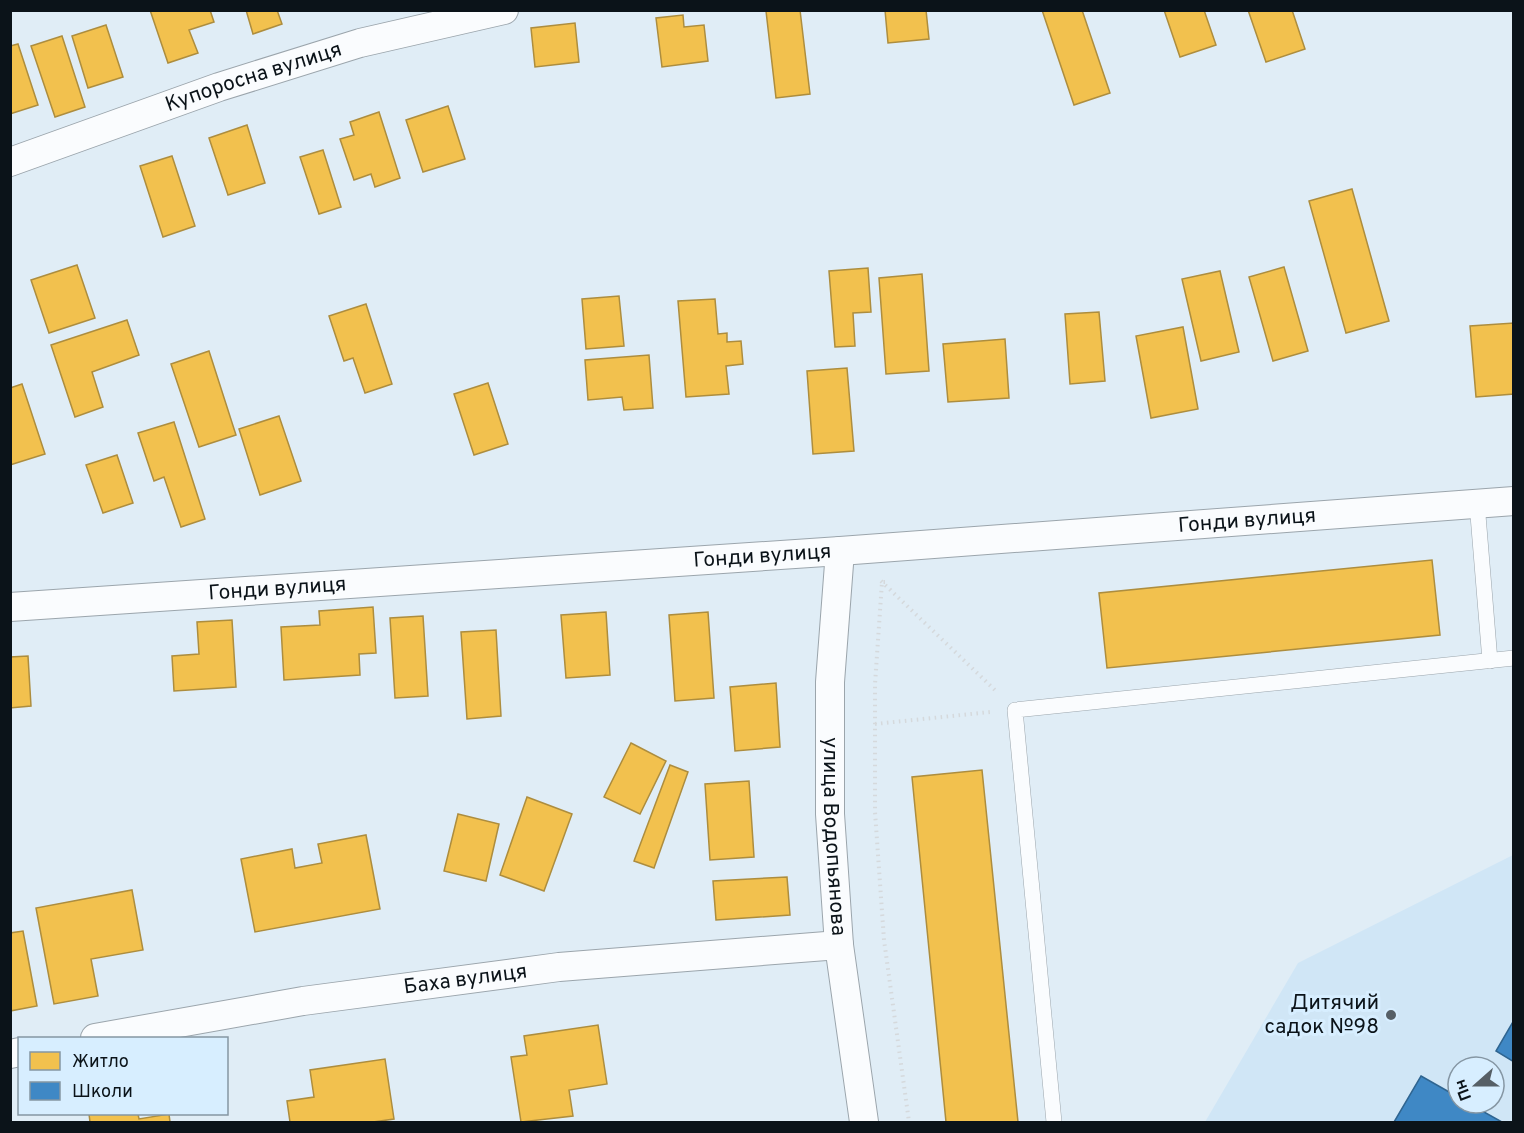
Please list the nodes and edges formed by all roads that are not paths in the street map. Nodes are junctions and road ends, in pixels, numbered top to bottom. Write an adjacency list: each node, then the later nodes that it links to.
1 (504, 10): 2 (street, Купоросна вулиця)
2 (10, 162)
3 (1514, 501): 4 (street, Гонди вулиця)
4 (1477, 503): 5 (street, Гонди вулиця); 8 (lane)
5 (840, 551): 6 (street, Гонди вулиця); 9 (street, улица Водопьянова)
6 (10, 607)
7 (1514, 658): 8 (lane)
8 (1490, 661): 12 (lane)
9 (839, 945): 10 (street, Баха вулиця); 11 (street, улица Водопьянова)
10 (100, 1037)
11 (864, 1122)
12 (1054, 1122)

